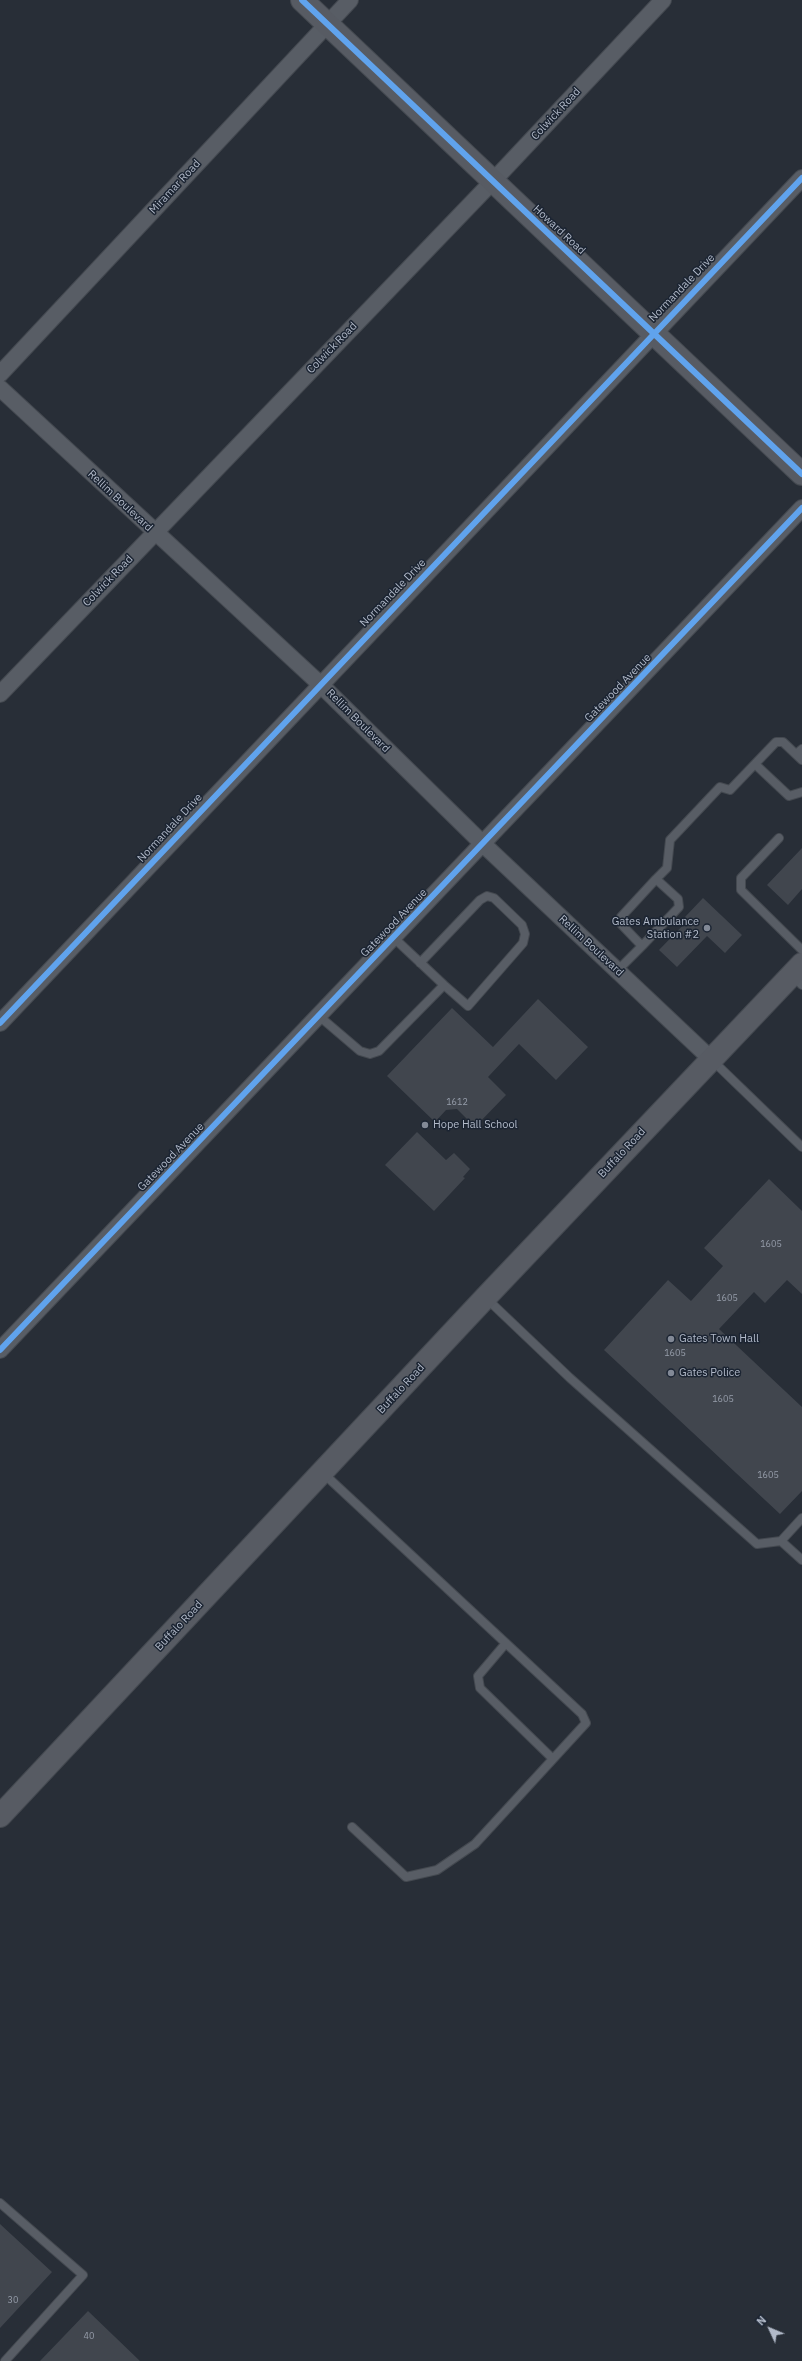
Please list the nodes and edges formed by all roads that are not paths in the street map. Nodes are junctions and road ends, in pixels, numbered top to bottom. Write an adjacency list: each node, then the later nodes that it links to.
1 (302, 0): 4 (main road, Howard Road)
2 (350, 0): 4 (street, Miramar Road)
3 (663, 0): 6 (street, Colwick Road)
4 (327, 24): 6 (main road, Howard Road); 8 (street, Miramar Road)
5 (802, 178): 7 (street, Normandale Drive)
6 (493, 181): 7 (main road, Howard Road); 12 (street, Colwick Road)
7 (653, 333): 10 (main road, Howard Road); 13 (street, Normandale Drive)
8 (0, 374)
9 (0, 388): 12 (street, Rellim Boulevard)
10 (802, 474)
11 (802, 508): 19 (street, Gatewood Avenue)
12 (154, 533): 13 (street, Rellim Boulevard); 14 (street, Colwick Road)
13 (320, 684): 19 (street, Rellim Boulevard); 29 (street, Normandale Drive)
14 (0, 694)
15 (800, 754): 16 (lane)
16 (756, 764): 17 (lane); 20 (lane)
17 (802, 792)
18 (779, 838): 23 (lane)
19 (483, 844): 21 (street, Gatewood Avenue); 25 (street, Rellim Boulevard)
20 (656, 879): 22 (lane); 22 (lane)
21 (394, 938): 24 (lane); 28 (street, Gatewood Avenue)
22 (642, 946): 25 (lane)
23 (802, 950)
24 (420, 963): 27 (lane); 27 (lane)
25 (617, 971): 30 (street, Rellim Boulevard)
26 (798, 974): 30 (main road, Buffalo Road)
27 (444, 985): 28 (lane)
28 (319, 1016): 33 (street, Gatewood Avenue)
29 (0, 1023)
30 (711, 1059): 31 (lane); 32 (main road, Buffalo Road)
31 (802, 1147)
32 (485, 1298): 34 (main road, Buffalo Road); 36 (lane)
33 (0, 1350)
34 (323, 1473): 38 (lane); 40 (main road, Buffalo Road)
35 (802, 1518): 36 (lane)
36 (781, 1541): 37 (lane)
37 (802, 1560)
38 (506, 1643): 39 (lane); 39 (lane)
39 (553, 1759): 41 (lane)
40 (0, 1816)
41 (352, 1828)
42 (0, 2203): 43 (lane)
43 (5, 2361)

